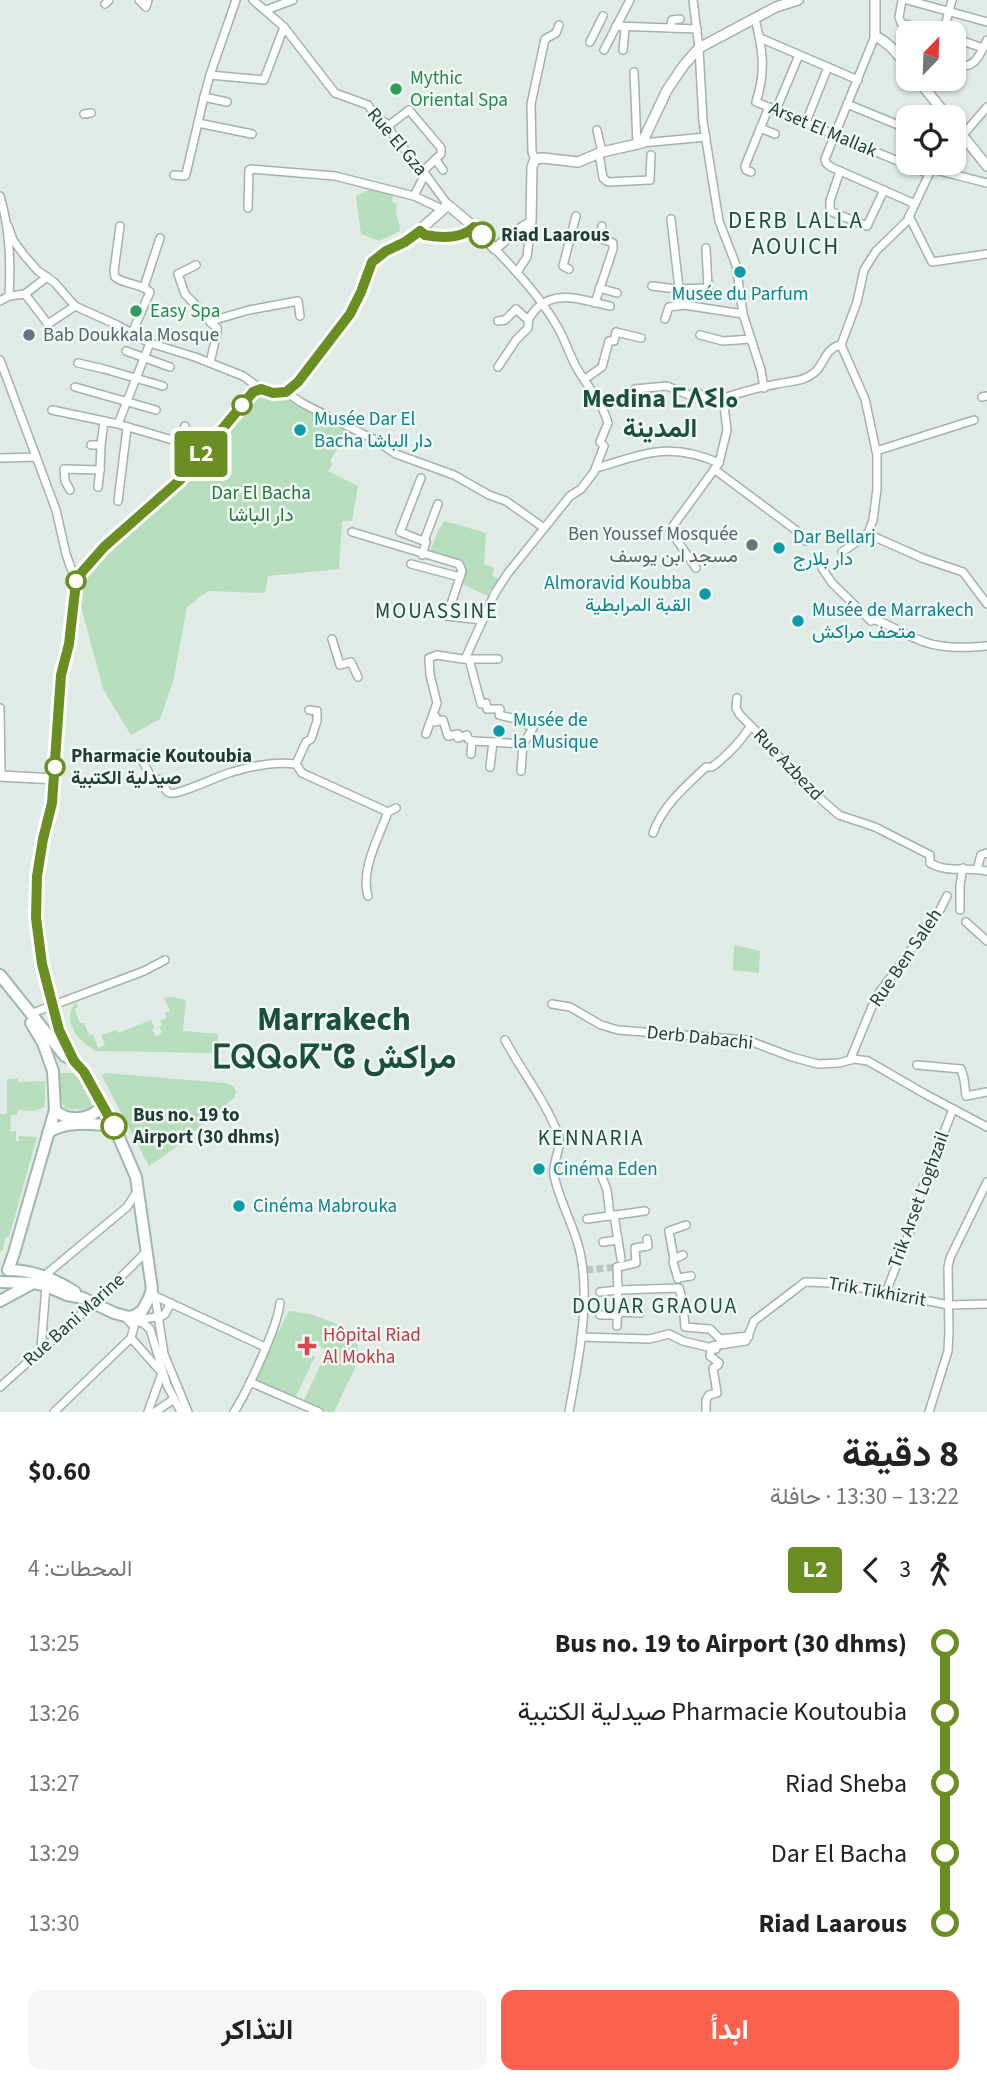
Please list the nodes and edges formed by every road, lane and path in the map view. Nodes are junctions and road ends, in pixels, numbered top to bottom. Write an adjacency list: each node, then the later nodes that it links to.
1 (139, 0): 2 (street)
2 (148, 0)
3 (236, 0): 39 (street)
4 (253, 0): 12 (street, Rue El Gza)
5 (293, 0): 12 (street)
6 (630, 0): 21 (street)
7 (693, 0): 25 (street)
8 (799, 0): 16 (street)
9 (875, 0): 26 (street)
10 (904, 0): 13 (street); 17 (street)
11 (952, 0): 13 (street)
12 (266, 10): 22 (street, Rue El Gza)
13 (948, 11): 18 (street); 19 (street)
14 (603, 16): 29 (street)
15 (680, 19): 24 (street)
16 (755, 19): 27 (street); 31 (street)
17 (901, 21)
18 (946, 21)
19 (987, 22)
20 (559, 25): 63 (street)
21 (615, 26): 23 (street); 32 (street)
22 (284, 27): 39 (street); 51 (street, Rue El Gza)
23 (625, 28): 24 (street); 33 (street)
24 (670, 28): 25 (street)
25 (697, 29): 31 (street)
26 (875, 36): 34 (street); 40 (street)
27 (760, 38): 35 (street); 47 (street, Arset El Mallak)
28 (966, 40): 30 (street)
29 (590, 42)
30 (985, 44): 36 (street)
31 (699, 48): 58 (street); 60 (street)
32 (604, 50)
33 (623, 50)
34 (896, 53)
35 (799, 55): 37 (street); 47 (street)
36 (966, 66)
37 (828, 67): 40 (street); 48 (street)
38 (635, 72): 60 (street)
39 (210, 75): 42 (street)
40 (858, 80): 44 (street)
41 (927, 91): 45 (street)
42 (204, 97): 43 (street); 49 (street)
43 (227, 102)
44 (848, 104): 50 (street); 57 (street)
45 (939, 105)
46 (987, 107): 54 (street)
47 (772, 108): 48 (street, Arset El Mallak); 52 (street)
48 (806, 122): 57 (street, Arset El Mallak)
49 (198, 123): 55 (street); 71 (street)
50 (896, 124)
51 (388, 126): 64 (street); 69 (street, Rue El Gza)
52 (760, 128): 56 (street); 70 (street)
53 (597, 130): 61 (street)
54 (966, 131)
55 (251, 134)
56 (775, 134)
57 (835, 134): 65 (street, Arset El Mallak); 68 (street, Arset El Mallak)
58 (706, 136): 60 (street); 111 (street)
59 (966, 141): 66 (street)
60 (640, 144): 61 (street)
61 (601, 153): 62 (street); 63 (street)
62 (651, 155)
63 (535, 159): 84 (street)
64 (436, 160): 67 (street); 69 (street)
65 (896, 161)
66 (987, 166)
67 (443, 170)
68 (840, 171): 75 (street, Arset El Mallak); 75 (street)
69 (424, 172): 77 (street); 79 (street, Rue El Gza)
70 (751, 172)
71 (174, 175)
72 (930, 175): 78 (street)
73 (956, 175): 74 (street, Arset El Mallak)
74 (987, 183)
75 (884, 190): 78 (street, Arset El Mallak)
76 (0, 196): 85 (street)
77 (414, 196): 79 (street); 80 (street)
78 (915, 204): 82 (street)
79 (445, 207): 88 (street); 89 (street)
80 (248, 208)
81 (576, 215): 95 (street)
82 (909, 216): 93 (street); 122 (street)
83 (671, 219): 101 (street)
84 (531, 222): 92 (street); 96 (street)
85 (8, 226): 97 (street); 104 (street)
86 (120, 226): 99 (street)
87 (602, 226): 100 (street)
88 (474, 227): 89 (street); 92 (street)
89 (420, 231): 138 (street)
90 (160, 239): 99 (street)
91 (706, 248): 101 (street)
92 (495, 249): 96 (street)
93 (987, 254)
94 (196, 265): 115 (street)
95 (569, 269)
96 (517, 272): 106 (street)
97 (47, 277): 103 (street); 108 (street)
98 (652, 286): 101 (street)
99 (144, 288): 117 (street)
100 (599, 288): 102 (street); 107 (street)
101 (678, 288): 110 (street)
102 (617, 293)
103 (25, 294): 104 (street); 108 (street)
104 (9, 296): 105 (street)
105 (0, 302)
106 (542, 302): 107 (street); 114 (street); 131 (street)
107 (595, 303): 109 (street)
108 (75, 306): 117 (street)
109 (610, 306)
110 (677, 306): 111 (street); 113 (street)
111 (743, 314): 120 (street)
112 (300, 316): 115 (street)
113 (665, 318)
114 (528, 320): 116 (street); 129 (street)
115 (211, 321): 127 (street)
116 (498, 321)
117 (132, 333): 121 (street)
118 (700, 335): 120 (street)
119 (641, 338): 131 (street)
120 (751, 339): 135 (street)
121 (150, 343): 124 (street); 127 (street)
122 (841, 345): 135 (street); 150 (street)
123 (126, 351): 124 (street)
124 (144, 358): 128 (street); 130 (street)
125 (0, 360): 132 (street)
126 (78, 363): 130 (street)
127 (210, 363): 136 (street)
128 (170, 367)
129 (498, 367)
130 (135, 379): 133 (street); 140 (street)
131 (585, 379): 154 (street)
132 (4, 385): 151 (street)
133 (163, 386)
134 (75, 387): 140 (street)
135 (764, 388): 139 (street)
136 (261, 389): 138 (street); 172 (street)
137 (635, 389): 139 (street)
138 (286, 392): 161 (street)
139 (723, 398): 153 (street)
140 (127, 402): 142 (street); 145 (street)
141 (52, 410): 144 (street)
142 (156, 410)
143 (974, 420): 150 (street)
144 (104, 421): 145 (street); 149 (street)
145 (118, 424): 147 (street)
146 (186, 426): 147 (street)
147 (127, 428): 159 (street)
148 (91, 445): 149 (street)
149 (101, 445): 155 (street)
150 (876, 451): 163 (street)
151 (36, 457): 152 (street); 172 (street)
152 (0, 458)
153 (716, 466): 154 (street); 165 (street); 169 (street)
154 (596, 468): 161 (street)
155 (100, 470): 157 (street); 158 (street)
156 (421, 478): 164 (street)
157 (98, 487)
158 (70, 490)
159 (118, 501)
160 (438, 504): 164 (street)
161 (544, 528): 174 (street)
162 (352, 532): 167 (street)
163 (869, 534): 166 (street); 173 (street)
164 (424, 541): 167 (street)
165 (806, 541)
166 (842, 552)
167 (422, 555): 171 (street)
168 (411, 564): 171 (street)
169 (696, 568)
170 (822, 568): 176 (street)
171 (460, 577): 174 (street)
172 (76, 582): 195 (street)
173 (987, 604)
174 (482, 620): 177 (street)
175 (332, 639): 179 (street)
176 (987, 646)
177 (467, 659): 178 (street); 183 (street); 188 (street)
178 (498, 659)
179 (358, 677)
180 (737, 698): 184 (street, Rue Azbezd)
181 (0, 708): 194 (street)
182 (309, 710): 191 (street)
183 (433, 716): 185 (street); 186 (street)
184 (750, 727): 198 (street); 200 (street, Rue Azbezd)
185 (426, 734)
186 (472, 741): 187 (street); 190 (street)
187 (493, 742): 188 (street); 192 (street)
188 (523, 744): 193 (street)
189 (139, 754): 191 (street)
190 (471, 754)
191 (296, 764): 197 (street)
192 (491, 767)
193 (521, 771)
194 (0, 776): 195 (street)
195 (55, 779): 211 (street)
196 (396, 808): 197 (street)
197 (388, 812): 203 (street)
198 (653, 833)
199 (987, 853): 201 (street)
200 (963, 869): 201 (street, Rue Azbezd); 205 (street)
201 (977, 869): 202 (street, Rue Azbezd)
202 (987, 871)
203 (368, 896)
204 (947, 896): 215 (street, Rue Ben Saleh)
205 (960, 910)
206 (966, 922): 207 (street)
207 (987, 941)
208 (141, 970): 211 (street)
209 (0, 975): 213 (main road)
210 (0, 984): 221 (main road)
211 (53, 1004): 213 (street); 216 (street)
212 (552, 1004): 215 (street, Derb Dabachi)
213 (30, 1014): 216 (main road)
214 (505, 1040): 262 (street)
215 (850, 1060): 220 (street, Derb Dabachi)
216 (74, 1061): 219 (main road)
217 (917, 1065): 218 (street)
218 (987, 1092)
219 (103, 1105): 221 (main road); 222 (main road)
220 (953, 1109): 223 (street, Derb Dabachi); 247 (street, Trik Arset Loghzail)
221 (55, 1110): 224 (main road)
222 (114, 1126): 224 (main road); 227 (main road)
223 (987, 1127)
224 (48, 1133): 239 (main road)
225 (602, 1177): 229 (street)
226 (987, 1182): 254 (street)
227 (138, 1189): 235 (main road); 241 (street)
228 (645, 1211): 229 (street)
229 (612, 1216): 230 (street); 233 (street)
230 (587, 1219)
231 (686, 1225): 237 (street)
232 (647, 1239): 238 (street)
233 (618, 1240): 234 (street); 238 (street)
234 (603, 1242)
235 (147, 1251): 248 (main road); 252 (street, Rue Bani Marine)
236 (684, 1255): 237 (street)
237 (674, 1259): 244 (street)
238 (620, 1265): 245 (street)
239 (4, 1270): 241 (main road)
240 (691, 1276): 244 (street)
241 (45, 1281): 243 (main road); 252 (main road); 266 (street)
242 (0, 1282): 243 (main road)
243 (33, 1283): 249 (main road)
244 (679, 1283): 245 (street); 264 (street)
245 (618, 1290): 246 (street); 256 (street)
246 (600, 1292)
247 (886, 1292): 254 (street, Trik Tikhizrit); 264 (street, Trik Tikhizrit)
248 (153, 1293): 250 (street); 255 (main road); 259 (street)
249 (0, 1301)
250 (171, 1303): 259 (street); 265 (street)
251 (280, 1303): 265 (street)
252 (94, 1304): 255 (main road); 266 (street, Rue Bani Marine)
253 (987, 1304): 254 (street, Trik Tikhizrit)
254 (948, 1305): 281 (street)
255 (114, 1313): 260 (street)
256 (618, 1313): 257 (street); 258 (street); 261 (street)
257 (640, 1313)
258 (600, 1315)
259 (158, 1316): 260 (street); 276 (street)
260 (132, 1320): 263 (street); 268 (street)
261 (617, 1326)
262 (581, 1337): 267 (street); 279 (street)
263 (131, 1338): 268 (street); 272 (street)
264 (722, 1341): 267 (street)
265 (265, 1347): 269 (street)
266 (41, 1349): 270 (street, Rue Bani Marine)
267 (714, 1349): 280 (street)
268 (162, 1373): 271 (street); 273 (street)
269 (250, 1382): 277 (street); 278 (street)
270 (0, 1387)
271 (174, 1399): 274 (street); 275 (street)
272 (54, 1412)
273 (148, 1412)
274 (155, 1412)
275 (181, 1412)
276 (188, 1412)
277 (234, 1412)
278 (318, 1412)
279 (569, 1412)
280 (706, 1412)
281 (929, 1412)

